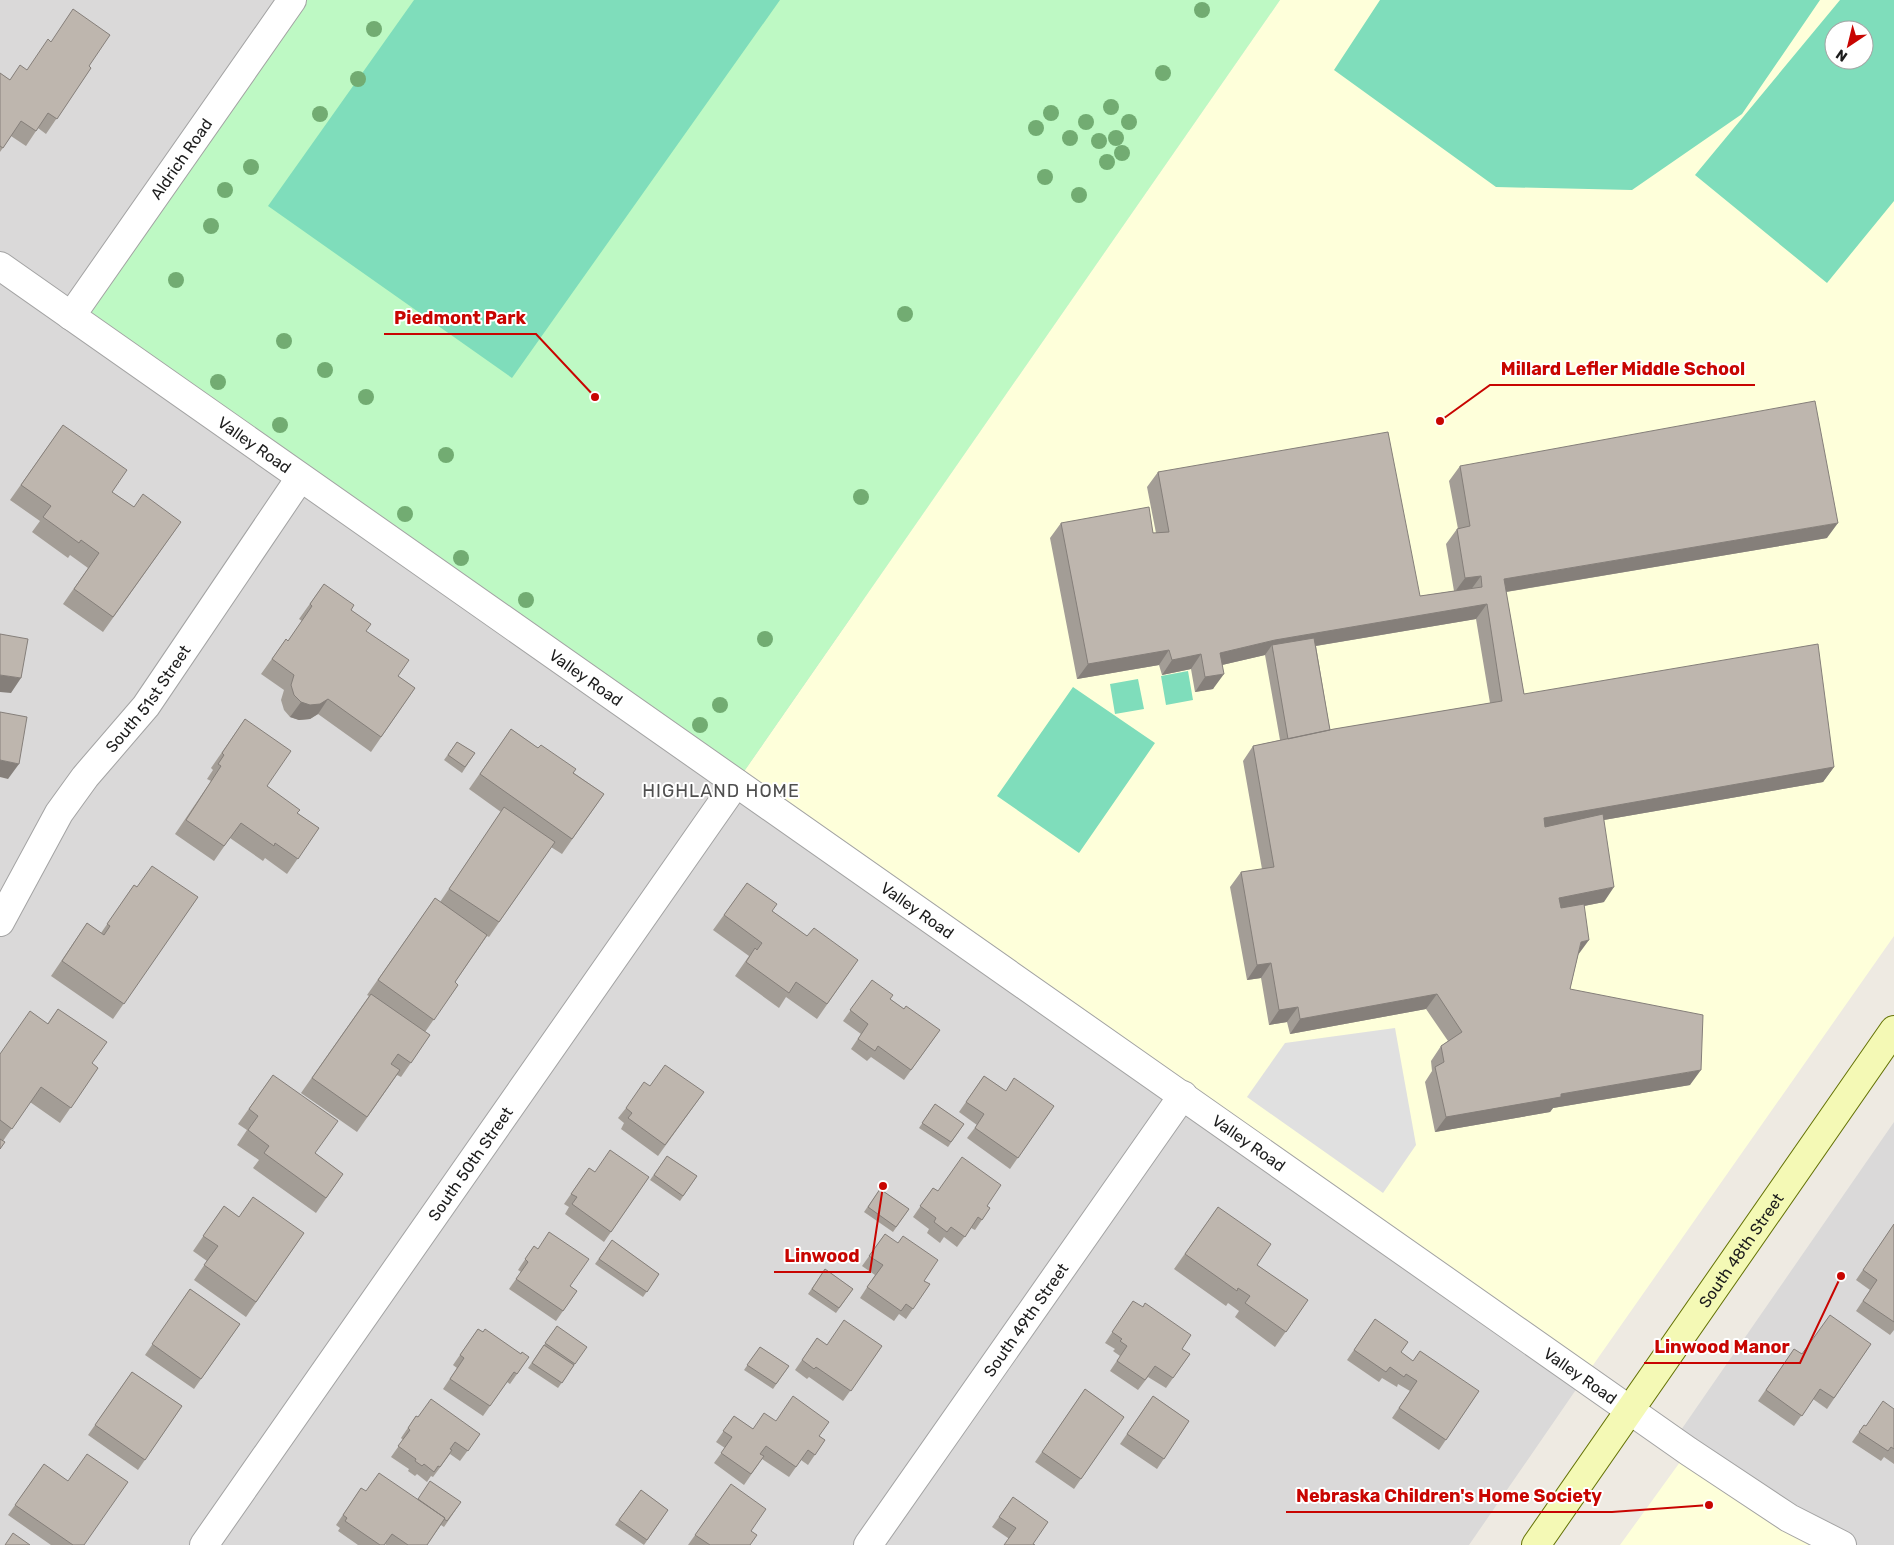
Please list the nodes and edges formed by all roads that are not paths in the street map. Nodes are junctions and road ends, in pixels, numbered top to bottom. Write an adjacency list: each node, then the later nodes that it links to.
1 (292, 0): 3 (street, Aldrich Road)
2 (0, 266): 3 (street, Valley Road)
3 (71, 316): 4 (street, Valley Road)
4 (300, 478): 5 (street, Valley Road); 6 (street, South 51st Street)
5 (736, 783): 8 (street, Valley Road); 10 (street, South 50th Street)
6 (0, 922)
7 (1894, 1030): 9 (main road, South 48th Street)
8 (1183, 1095): 9 (street, Valley Road); 11 (street, South 49th Street)
9 (1630, 1410): 12 (main road, South 48th Street); 13 (street, Valley Road)
10 (204, 1545)
11 (868, 1545)
12 (1536, 1545)
13 (1842, 1545)

